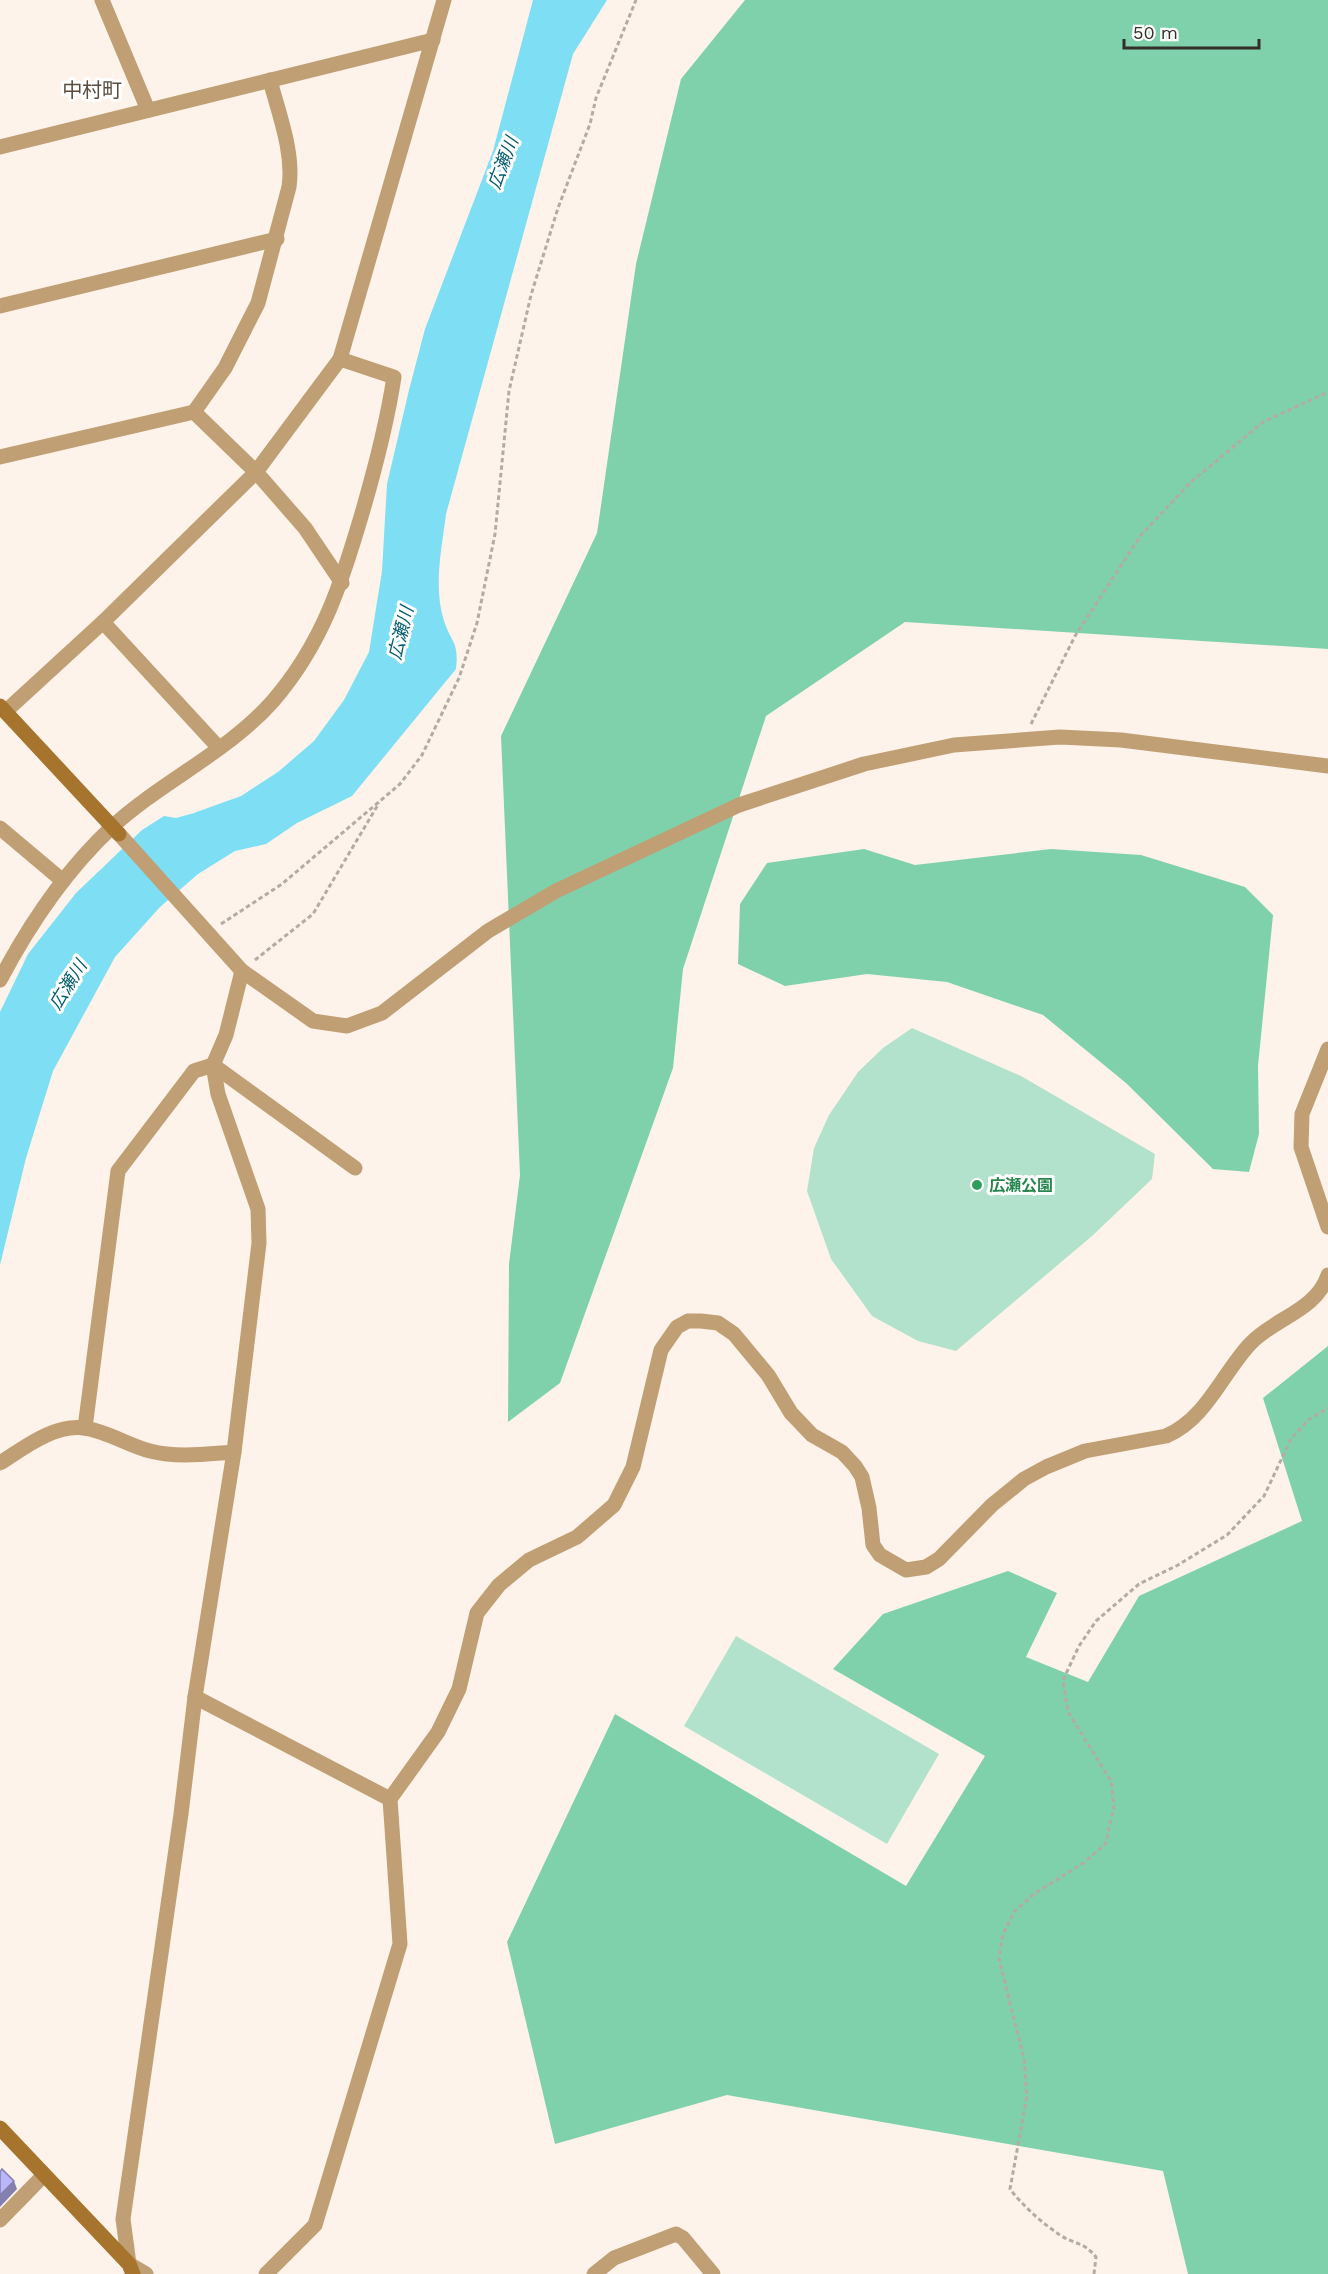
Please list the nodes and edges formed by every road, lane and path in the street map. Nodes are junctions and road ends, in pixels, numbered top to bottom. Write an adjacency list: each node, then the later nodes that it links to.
1 (102, 0): 6 (street)
2 (444, 0): 4 (street)
3 (636, 0): 21 (path)
4 (433, 40): 5 (street); 10 (street)
5 (270, 80): 6 (street); 8 (street)
6 (148, 110): 7 (street)
7 (0, 147)
8 (276, 239): 9 (street); 12 (street)
9 (0, 306)
10 (340, 359): 14 (street); 15 (street)
11 (1328, 392): 18 (path)
12 (194, 412): 13 (street); 14 (street)
13 (0, 457)
14 (256, 472): 15 (street); 16 (street)
15 (342, 583): 19 (street)
16 (103, 622): 17 (street); 19 (street)
17 (3, 708): 23 (street)
18 (1023, 739): 20 (street); 26 (street)
19 (219, 748): 23 (street)
20 (1328, 766)
21 (382, 799): 25 (path); 26 (path)
22 (0, 828): 24 (street)
23 (116, 830): 24 (street); 26 (street)
24 (63, 881): 27 (street)
25 (217, 927)
26 (242, 971): 29 (street)
27 (0, 980)
28 (1328, 1049): 31 (street)
29 (213, 1065): 30 (street); 34 (street); 35 (street)
30 (355, 1168)
31 (1328, 1227)
32 (1328, 1275): 38 (street)
33 (1328, 1408): 47 (path)
34 (85, 1428): 35 (street); 36 (street)
35 (234, 1452): 37 (street)
36 (0, 1463)
37 (195, 1697): 38 (street); 42 (street)
38 (390, 1799): 44 (street)
39 (0, 2128): 40 (street)
40 (44, 2175): 41 (street); 42 (street)
41 (0, 2220)
42 (131, 2269): 43 (street)
43 (146, 2274)
44 (266, 2274)
45 (594, 2274): 46 (street)
46 (713, 2274)
47 (1094, 2274)

